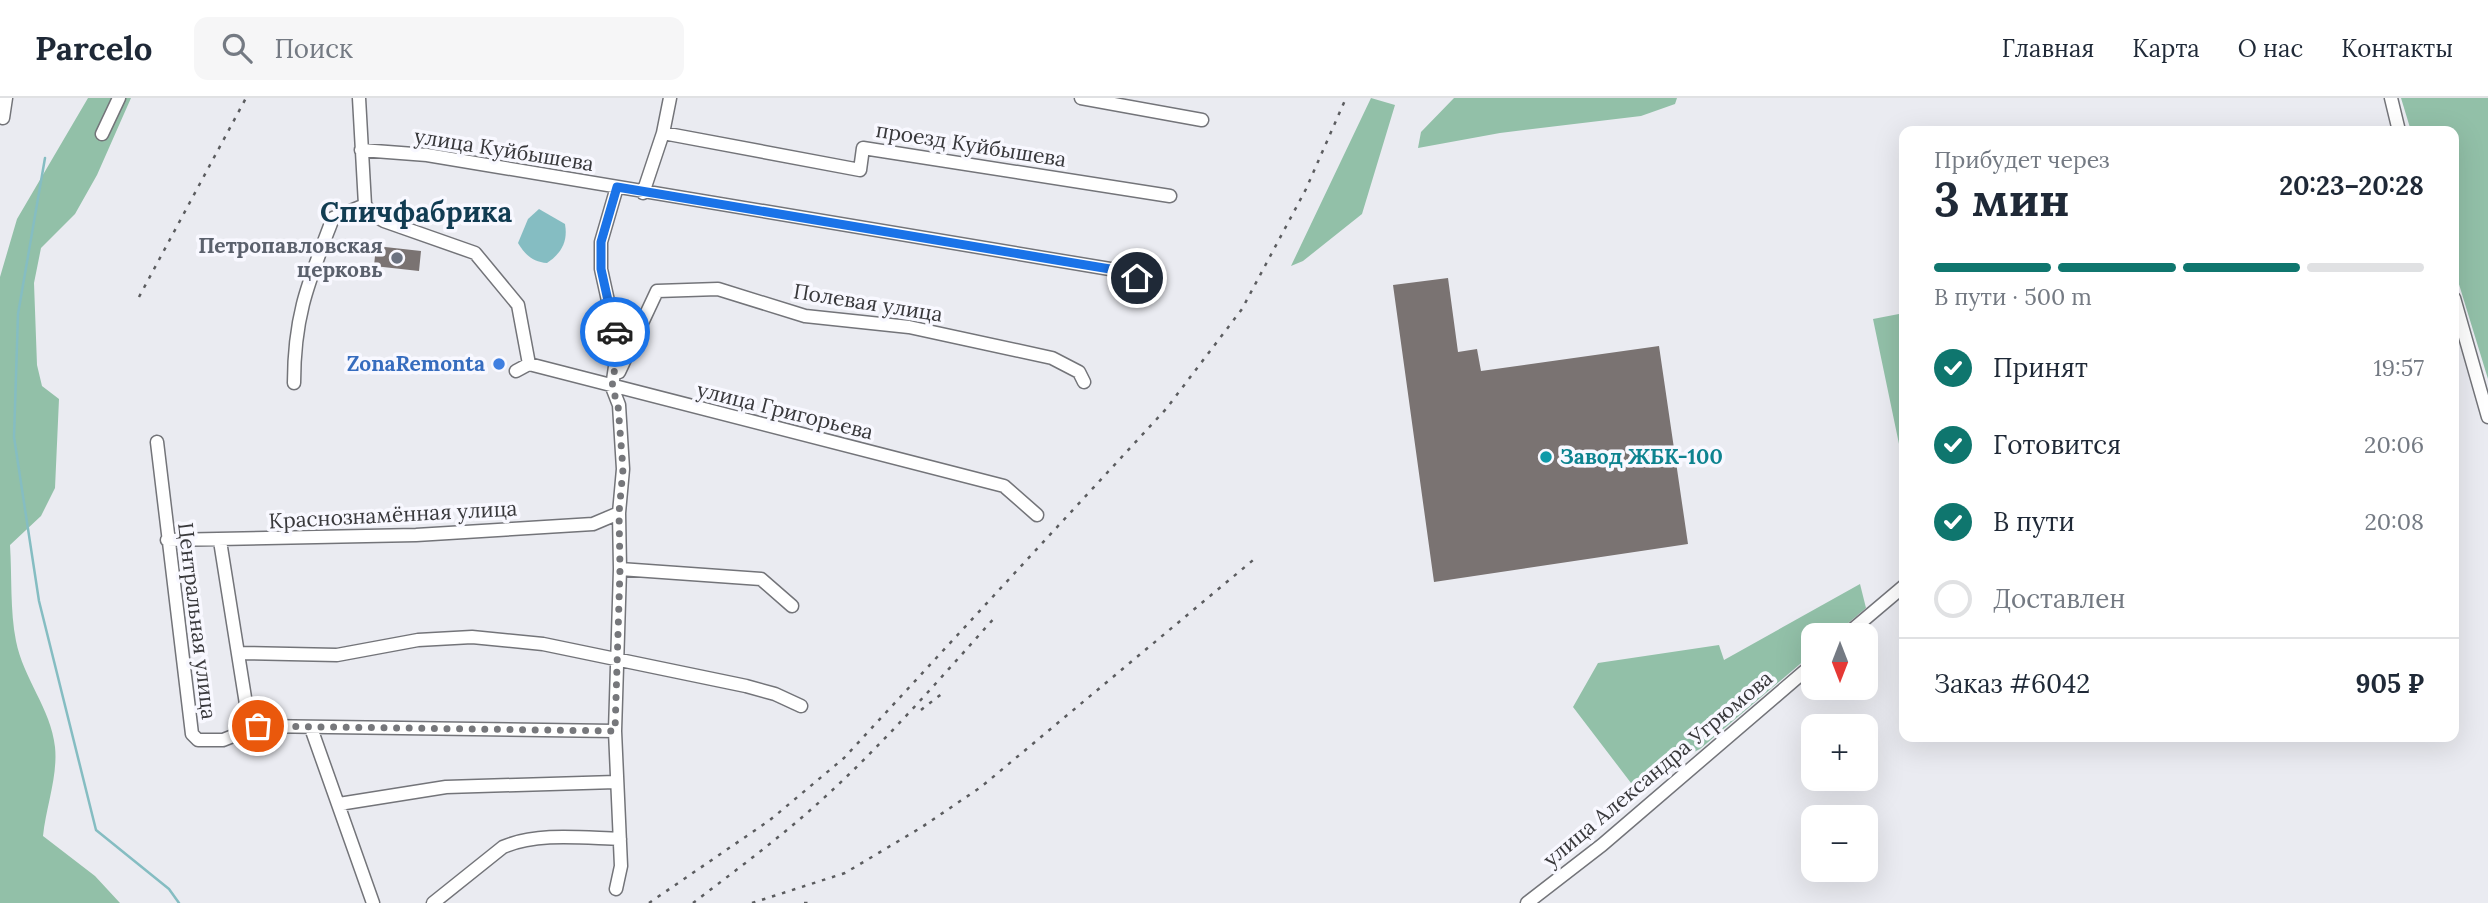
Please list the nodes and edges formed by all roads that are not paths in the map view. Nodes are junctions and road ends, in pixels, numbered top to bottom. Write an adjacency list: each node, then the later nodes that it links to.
1 (6, 98): 7 (street)
2 (119, 98): 11 (street)
3 (359, 98): 12 (street)
4 (670, 98): 10 (street)
5 (1081, 98): 8 (street)
6 (2391, 98): 9 (street)
7 (3, 118)
8 (1202, 120)
9 (2398, 126)
10 (663, 133): 14 (street); 15 (street, проезд Куйбышева)
11 (102, 134)
12 (361, 150): 13 (street, улица Куйбышева); 16 (street)
13 (617, 187): 14 (street, улица Куйбышева); 23 (street)
14 (643, 193): 17 (street, улица Куйбышева)
15 (1170, 196)
16 (365, 205): 19 (street); 22 (street)
17 (1137, 278)
18 (2459, 316): 24 (street)
19 (529, 364): 20 (street); 23 (street, улица Григорьева)
20 (516, 371)
21 (1084, 382): 23 (street, Полевая улица)
22 (294, 383)
23 (612, 387): 26 (street); 27 (street, улица Григорьева)
24 (2488, 417)
25 (157, 442): 28 (street, Центральная улица)
26 (619, 513): 29 (street, Краснознамённая улица); 30 (street)
27 (1037, 515)
28 (167, 540): 29 (street, Краснознамённая улица); 38 (street, Центральная улица)
29 (220, 541): 34 (street)
30 (620, 569): 32 (street); 35 (street)
31 (1899, 590): 33 (street)
32 (792, 606)
33 (1860, 623)
34 (239, 653): 35 (street); 38 (street)
35 (618, 661): 37 (street); 40 (street)
36 (1801, 674): 47 (street, улица Александра Угрюмова)
37 (802, 706)
38 (258, 726): 39 (street)
39 (311, 728): 40 (street); 42 (street)
40 (615, 731): 41 (street)
41 (616, 782): 42 (street); 43 (street)
42 (339, 804): 45 (street)
43 (620, 839): 44 (street); 46 (street)
44 (616, 889)
45 (373, 903)
46 (433, 903)
47 (1527, 903)

